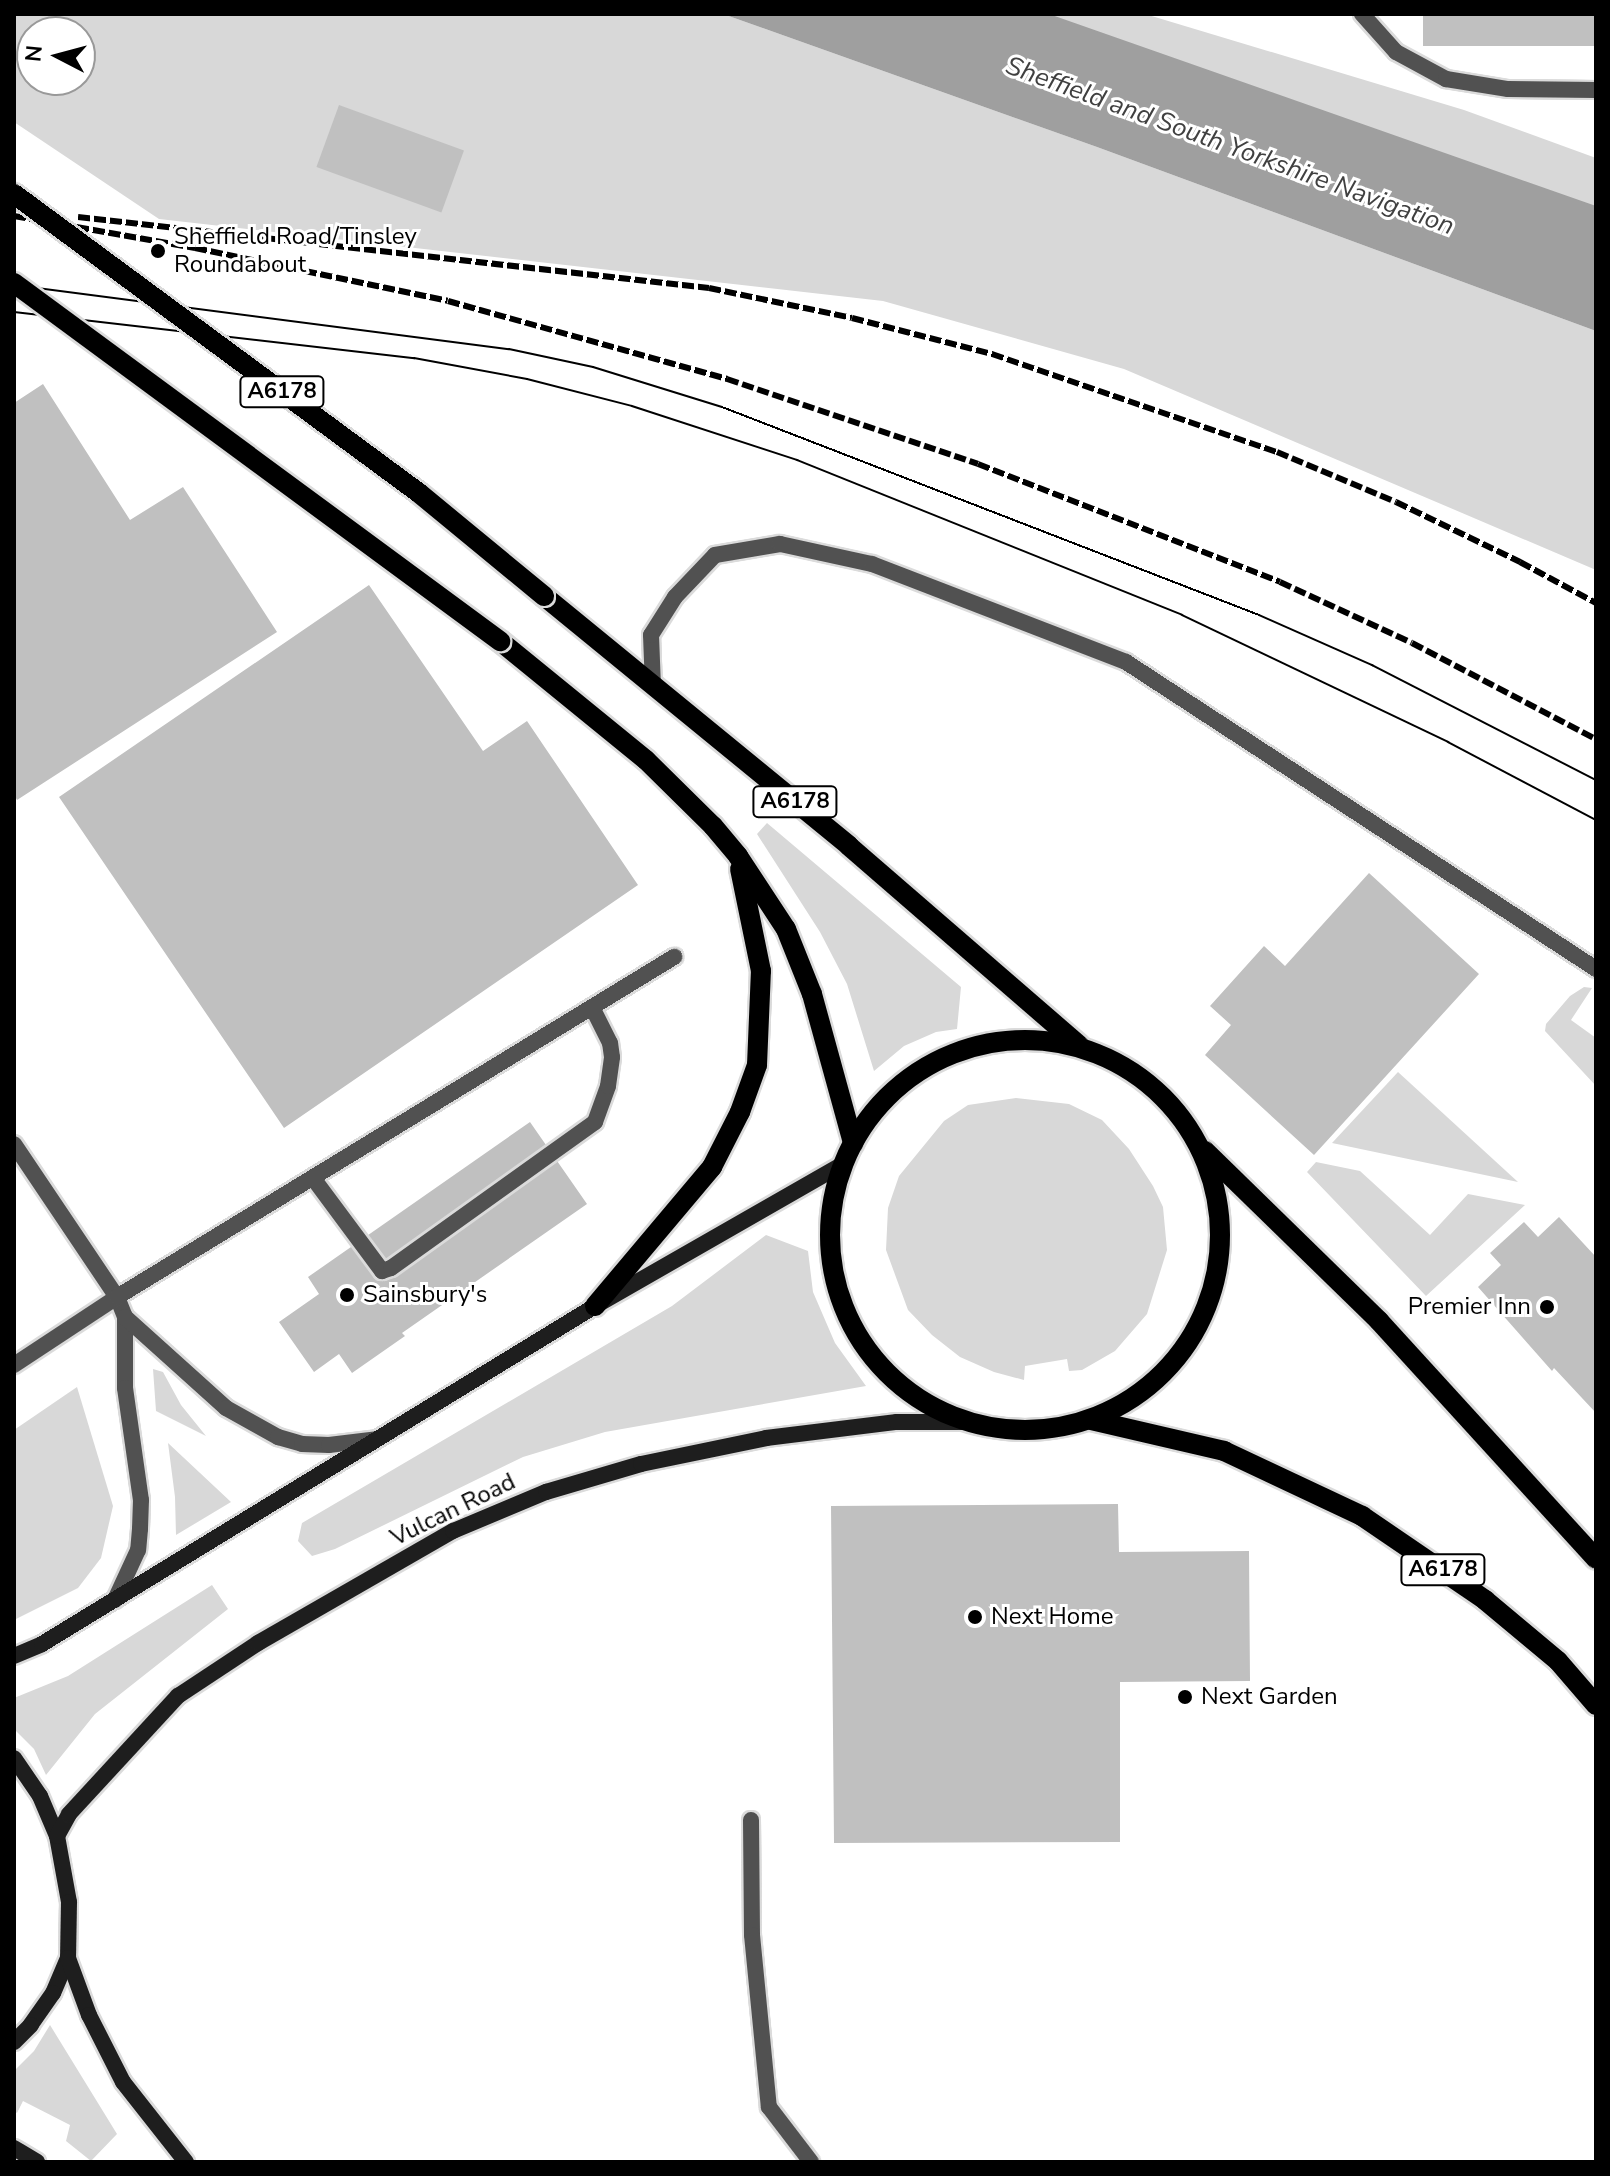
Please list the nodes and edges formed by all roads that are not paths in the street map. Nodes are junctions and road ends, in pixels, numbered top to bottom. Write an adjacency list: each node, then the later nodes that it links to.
1 (1362, 14): 2 (street)
2 (1596, 90)
3 (14, 194): 5 (main road, A6178, bridge)
4 (14, 283): 6 (main road, A6178, bridge)
5 (653, 687): 8 (street); 10 (main road, A6178)
6 (738, 856): 11 (main road, A6178); 17 (main road)
7 (674, 957): 9 (street)
8 (1596, 969)
9 (592, 1007): 15 (street); 15 (street)
10 (1082, 1047): 11 (main road, A6178); 13 (main road, A6178)
11 (853, 1143): 14 (main road)
12 (14, 1144): 16 (street)
13 (1199, 1146): 20 (main road, A6178); 23 (main road, A6178)
14 (841, 1165): 17 (street); 21 (main road, A6178)
15 (313, 1178): 16 (street)
16 (117, 1297): 18 (street); 19 (street)
17 (595, 1306): 22 (street)
18 (125, 1317): 22 (street); 24 (street)
19 (14, 1365)
20 (1091, 1420): 21 (main road, A6178); 26 (main road, A6178)
21 (963, 1422): 29 (street, Vulcan Road)
22 (377, 1439): 24 (street)
23 (1596, 1559)
24 (115, 1600): 25 (street)
25 (14, 1656)
26 (1596, 1705)
27 (14, 1758): 29 (street)
28 (751, 1820): 35 (street)
29 (57, 1836): 30 (street)
30 (68, 1958): 31 (street); 34 (street)
31 (14, 2042)
32 (14, 2148): 33 (street)
33 (37, 2162)
34 (186, 2162)
35 (811, 2162)

